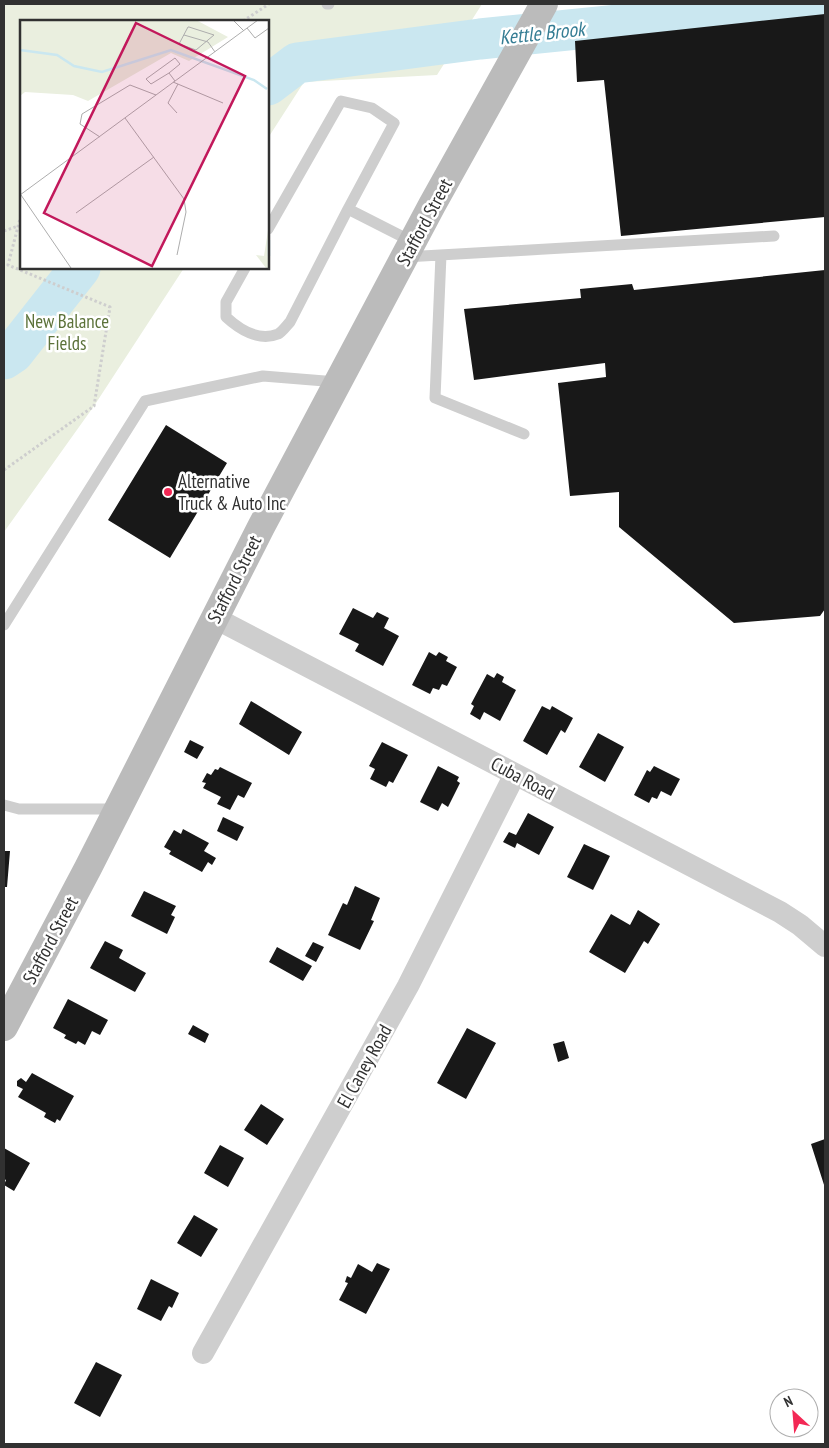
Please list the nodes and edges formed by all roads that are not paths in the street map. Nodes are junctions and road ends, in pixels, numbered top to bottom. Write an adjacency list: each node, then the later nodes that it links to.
1 (540, 11): 5 (main road, Stafford Street)
2 (348, 209): 3 (lane); 5 (lane); 7 (lane)
3 (269, 227)
4 (774, 236): 6 (lane)
5 (409, 249): 6 (lane); 8 (main road, Stafford Street)
6 (441, 255): 9 (lane)
7 (245, 269)
8 (338, 382): 10 (main road, Stafford Street); 11 (lane)
9 (524, 434)
10 (215, 618): 12 (street, Cuba Road); 14 (main road, Stafford Street)
11 (4, 625)
12 (515, 774): 15 (street, Cuba Road); 17 (street, El Caney Road)
13 (4, 805): 14 (lane)
14 (117, 809): 16 (main road, Stafford Street)
15 (825, 946)
16 (4, 1027)
17 (202, 1353)

